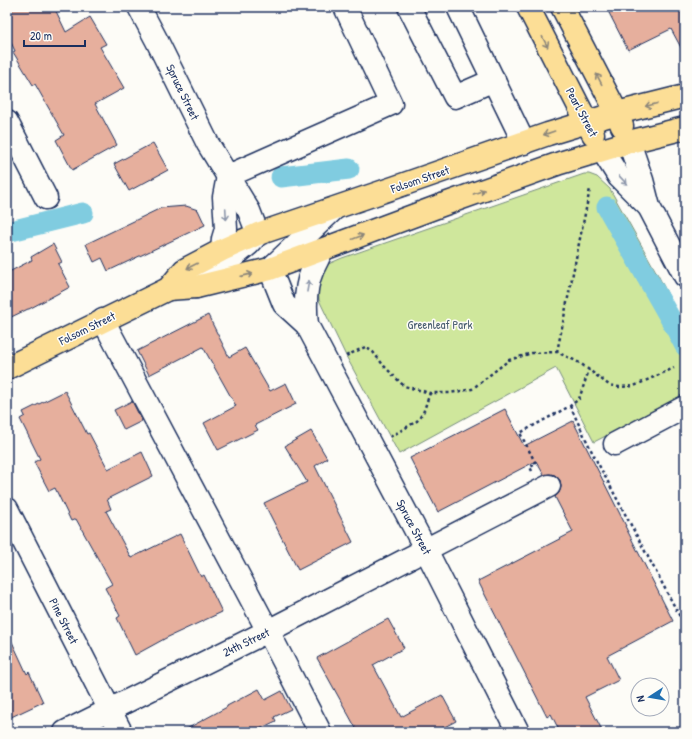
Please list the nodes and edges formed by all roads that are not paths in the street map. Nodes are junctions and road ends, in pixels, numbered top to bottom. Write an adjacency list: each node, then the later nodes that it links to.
1 (139, 7): 16 (street, Spruce Street)
2 (345, 7): 16 (street)
3 (410, 7): 7 (street)
4 (458, 7): 7 (street)
5 (528, 7): 11 (main road, Pearl Street, one-way to 11)
6 (562, 7): 9 (main road, Pearl Street, one-way to 6)
7 (494, 80): 14 (street)
8 (685, 96): 9 (main road, Folsom Street, one-way to 9)
9 (617, 113): 11 (main road, Folsom Street); 13 (main road, Pearl Street)
10 (7, 122): 17 (street)
11 (586, 122): 14 (main road, Folsom Street, one-way to 14); 15 (main road, Pearl Street)
12 (685, 128): 13 (main road, Folsom Street)
13 (629, 142): 15 (main road, Folsom Street); 18 (street, Pearl Street)
14 (524, 143): 19 (main road, Folsom Street)
15 (602, 150): 18 (street, Pearl Street, one-way to 18); 22 (main road, Folsom Street, one-way to 15)
16 (228, 176): 20 (street, Spruce Street); 21 (street, one-way to 21)
17 (46, 198)
18 (649, 207): 23 (street, Pearl Street)
19 (334, 209): 20 (main road, Folsom Street); 24 (street)
20 (258, 234): 21 (main road, Folsom Street); 25 (street)
21 (222, 250): 26 (main road, Folsom Street, one-way to 26)
22 (322, 250): 24 (main road, Folsom Street); 28 (street, Spruce Street, one-way to 22)
23 (685, 276)
24 (274, 279): 25 (main road, Folsom Street, one-way to 24); 28 (street, Spruce Street)
25 (196, 287): 26 (main road, Folsom Street)
26 (168, 289): 27 (main road, Folsom Street)
27 (103, 320): 29 (main road, Folsom Street); 35 (street)
28 (307, 325): 34 (street, Spruce Street)
29 (7, 368)
30 (685, 407): 31 (street)
31 (615, 444)
32 (546, 488): 34 (street, 24th Street)
33 (7, 509): 36 (street, Pine Street)
34 (426, 550): 35 (street, 24th Street); 40 (street, Spruce Street)
35 (268, 631): 36 (street, 24th Street); 39 (street)
36 (110, 709): 37 (street, 24th Street); 38 (street, Pine Street)
37 (65, 732)
38 (121, 732)
39 (320, 732)
40 (518, 732)

